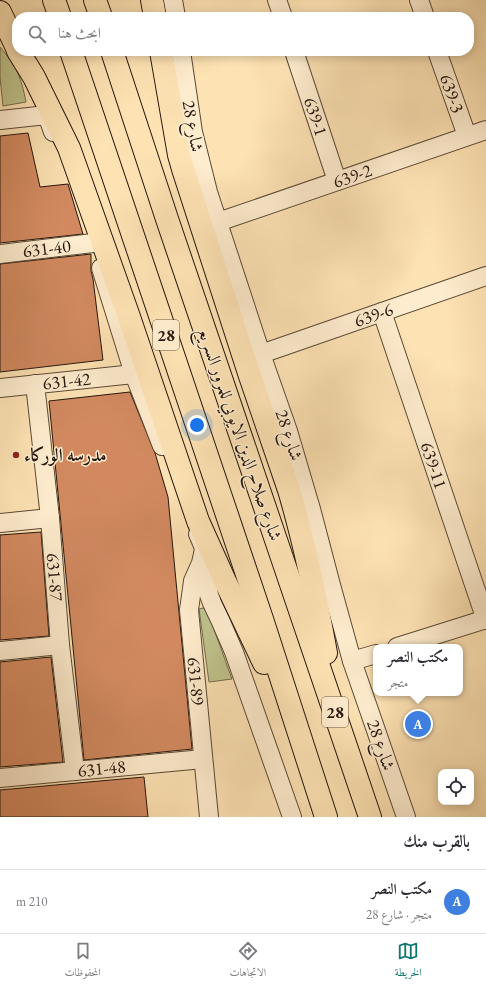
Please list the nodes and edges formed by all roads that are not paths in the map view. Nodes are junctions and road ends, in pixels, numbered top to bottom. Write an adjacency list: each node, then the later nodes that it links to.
1 (54, 0): 8 (highway)
2 (95, 0): 9 (highway)
3 (152, 0): 10 (highway)
4 (173, 0): 11 (street)
5 (277, 0): 12 (street)
6 (419, 0): 13 (street)
7 (0, 12): 15 (highway)
8 (58, 12)
9 (99, 12)
10 (154, 12)
11 (175, 12)
12 (281, 12)
13 (423, 12)
14 (0, 24): 16 (highway)
15 (12, 38)
16 (12, 41)
17 (21, 56): 38 (highway)
18 (73, 56): 48 (highway, 28)
19 (114, 56): 47 (highway, شارع صلاح الدين الايوبي للمرور السريع / 28)
20 (162, 56): 47 (highway)
21 (182, 56): 28 (street, شارع 28)
22 (296, 56): 27 (street, 639-1)
23 (439, 56): 26 (street, 639-3)
24 (0, 120): 29 (street)
25 (486, 130): 26 (street, 639-2)
26 (467, 136): 27 (street, 639-2)
27 (337, 181): 28 (street, 639-2)
28 (218, 222): 33 (street, شارع 28)
29 (93, 243): 30 (street, 631-40); 34 (street)
30 (0, 254)
31 (486, 276): 32 (street, 639-6)
32 (382, 312): 33 (street, 639-6); 41 (street, 639-11)
33 (261, 354): 46 (street, شارع 28)
34 (134, 374): 35 (street, 631-42); 40 (street)
35 (35, 384): 36 (street, 631-42); 37 (street, 631-87)
36 (0, 388)
37 (50, 518): 39 (street); 43 (street, 631-87)
38 (198, 521): 40 (street); 48 (highway)
39 (0, 524)
40 (204, 548): 49 (street, 631-89); 53 (street)
41 (486, 619): 42 (street)
42 (407, 644)
43 (60, 645): 44 (street); 50 (street, 631-87)
44 (0, 651)
45 (373, 655): 46 (street)
46 (352, 661): 56 (street, شارع 28)
47 (339, 723): 55 (highway, شارع صلاح الدين الايوبي للمرور السريع / 28)
48 (299, 736): 54 (highway, 28)
49 (203, 759): 50 (street, 631-48); 52 (street, 631-89)
50 (75, 771): 51 (street, 631-48)
51 (0, 778)
52 (209, 817)
53 (292, 817)
54 (326, 817)
55 (370, 817)
56 (406, 817)

